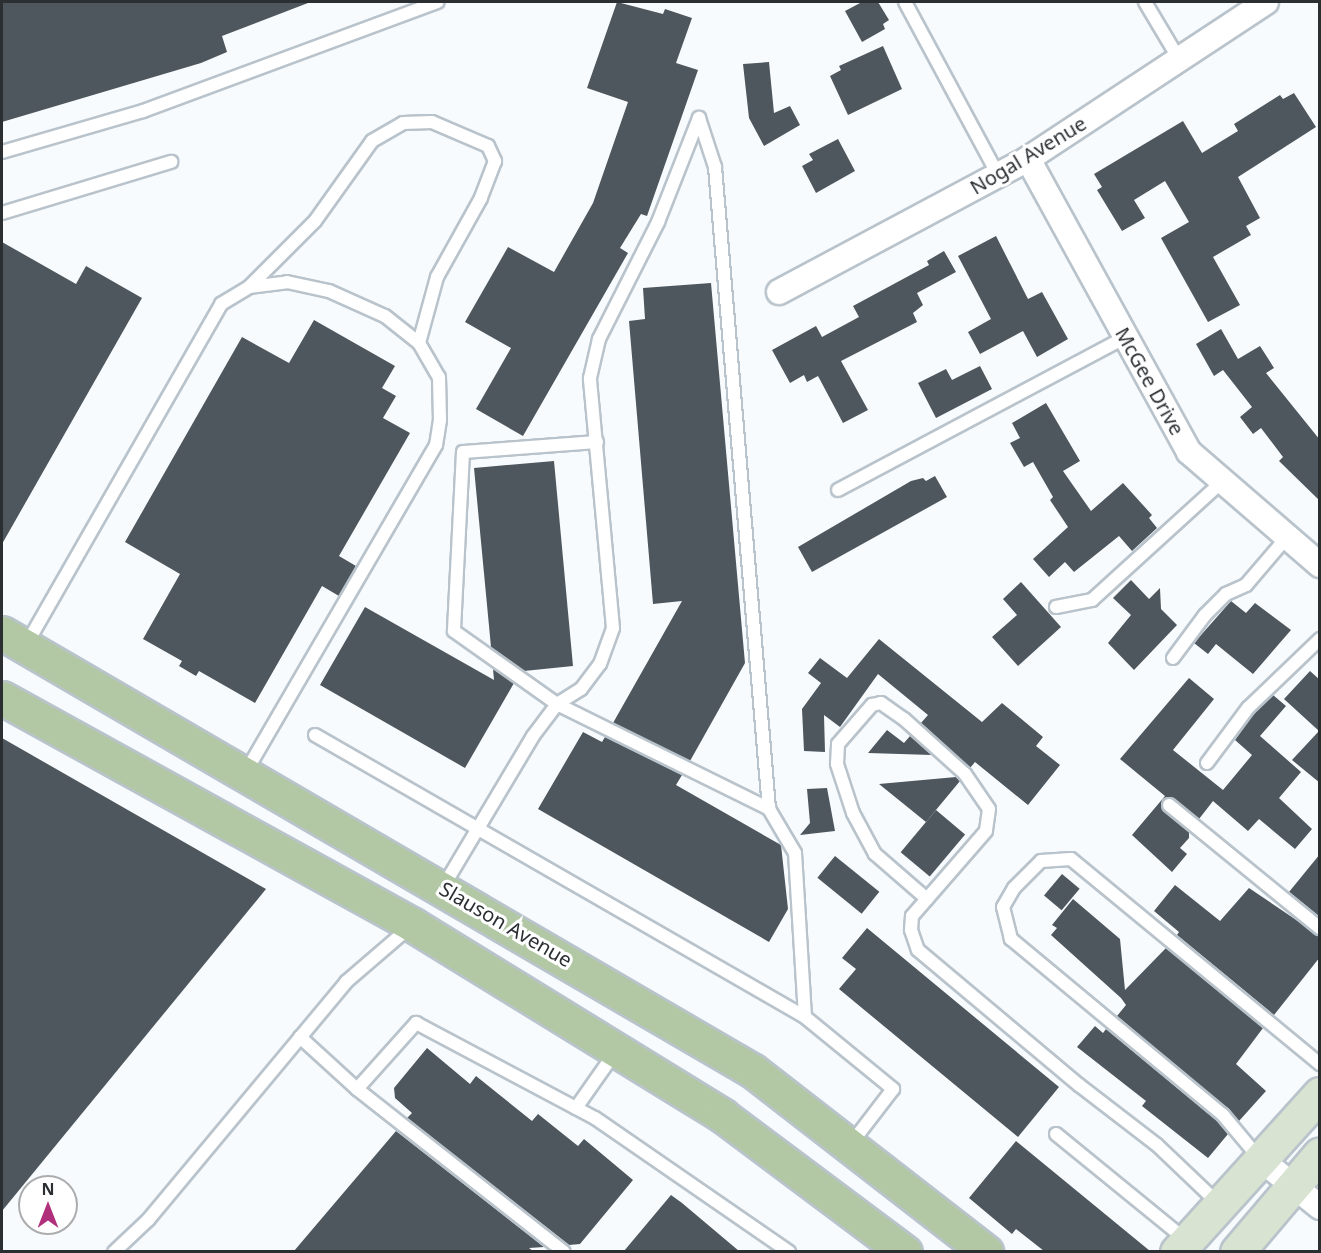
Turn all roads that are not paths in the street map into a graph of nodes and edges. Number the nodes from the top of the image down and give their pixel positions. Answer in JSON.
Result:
{"nodes":[{"id":1,"x":438,"y":2,"type":"edge"},
{"id":2,"x":905,"y":2,"type":"edge"},
{"id":3,"x":1145,"y":2,"type":"edge"},
{"id":4,"x":1266,"y":2,"type":"edge"},
{"id":5,"x":1179,"y":59,"type":"junction"},
{"id":6,"x":2,"y":152,"type":"edge"},
{"id":7,"x":1028,"y":159,"type":"junction"},
{"id":8,"x":171,"y":162,"type":"dead end"},
{"id":9,"x":998,"y":175,"type":"junction"},
{"id":10,"x":2,"y":213,"type":"edge"},
{"id":11,"x":249,"y":287,"type":"junction"},
{"id":12,"x":779,"y":292,"type":"dead end"},
{"id":13,"x":1126,"y":337,"type":"junction"},
{"id":14,"x":419,"y":343,"type":"junction"},
{"id":15,"x":597,"y":442,"type":"junction"},
{"id":16,"x":1223,"y":481,"type":"junction"},
{"id":17,"x":837,"y":490,"type":"dead end"},
{"id":18,"x":1287,"y":537,"type":"junction"},
{"id":19,"x":1320,"y":565,"type":"edge"},
{"id":20,"x":1056,"y":607,"type":"dead end"},
{"id":21,"x":14,"y":639,"type":"edge"},
{"id":22,"x":1320,"y":639,"type":"edge"},
{"id":23,"x":1173,"y":658,"type":"dead end"},
{"id":24,"x":2,"y":698,"type":"edge"},
{"id":25,"x":557,"y":704,"type":"junction"},
{"id":26,"x":315,"y":735,"type":"dead end"},
{"id":27,"x":1207,"y":763,"type":"dead end"},
{"id":28,"x":244,"y":774,"type":"junction"},
{"id":29,"x":1169,"y":805,"type":"dead end"},
{"id":30,"x":769,"y":809,"type":"junction"},
{"id":31,"x":214,"y":818,"type":"junction"},
{"id":32,"x":478,"y":828,"type":"junction"},
{"id":33,"x":444,"y":887,"type":"junction"},
{"id":34,"x":927,"y":899,"type":"junction"},
{"id":35,"x":413,"y":925,"type":"junction"},
{"id":36,"x":1320,"y":928,"type":"edge"},
{"id":37,"x":805,"y":1017,"type":"junction"},
{"id":38,"x":300,"y":1037,"type":"junction"},
{"id":39,"x":616,"y":1051,"type":"junction"},
{"id":40,"x":1320,"y":1064,"type":"edge"},
{"id":41,"x":357,"y":1089,"type":"junction"},
{"id":42,"x":1320,"y":1094,"type":"edge"},
{"id":43,"x":576,"y":1108,"type":"junction"},
{"id":44,"x":1056,"y":1134,"type":"dead end"},
{"id":45,"x":850,"y":1146,"type":"junction"},
{"id":46,"x":1320,"y":1154,"type":"edge"},
{"id":47,"x":1260,"y":1159,"type":"junction"},
{"id":48,"x":1293,"y":1185,"type":"junction"},
{"id":49,"x":1219,"y":1204,"type":"junction"},
{"id":50,"x":1320,"y":1207,"type":"edge"},
{"id":51,"x":1182,"y":1246,"type":"edge"},
{"id":52,"x":897,"y":1249,"type":"edge"},
{"id":53,"x":114,"y":1251,"type":"edge"},
{"id":54,"x":564,"y":1251,"type":"edge"},
{"id":55,"x":789,"y":1251,"type":"edge"},
{"id":56,"x":986,"y":1251,"type":"edge"},
{"id":57,"x":1237,"y":1251,"type":"edge"}],
"edges":[{"from":1,"to":6,"type":"lane"},
{"from":2,"to":9,"type":"lane"},
{"from":3,"to":5,"type":"lane"},
{"from":4,"to":5,"type":"street","name":"Nogal Avenue"},
{"from":5,"to":7,"type":"street","name":"Nogal Avenue"},
{"from":7,"to":9,"type":"street","name":"Nogal Avenue"},
{"from":7,"to":13,"type":"street","name":"McGee Drive"},
{"from":8,"to":10,"type":"lane"},
{"from":9,"to":12,"type":"street","name":"Nogal Avenue"},
{"from":11,"to":14,"type":"lane"},
{"from":11,"to":14,"type":"lane"},
{"from":11,"to":21,"type":"lane"},
{"from":13,"to":16,"type":"street","name":"McGee Drive"},
{"from":13,"to":17,"type":"lane"},
{"from":14,"to":28,"type":"lane"},
{"from":15,"to":25,"type":"lane"},
{"from":15,"to":25,"type":"lane"},
{"from":15,"to":30,"type":"lane"},
{"from":16,"to":18,"type":"street","name":"McGee Drive"},
{"from":16,"to":20,"type":"lane"},
{"from":18,"to":19,"type":"street","name":"McGee Drive"},
{"from":18,"to":23,"type":"lane"},
{"from":21,"to":28,"type":"main road","name":"Slauson Avenue"},
{"from":22,"to":27,"type":"lane"},
{"from":24,"to":31,"type":"main road"},
{"from":25,"to":30,"type":"lane"},
{"from":25,"to":32,"type":"lane"},
{"from":26,"to":32,"type":"lane"},
{"from":28,"to":31,"type":"main road"},
{"from":28,"to":33,"type":"main road","name":"Slauson Avenue"},
{"from":29,"to":36,"type":"lane"},
{"from":30,"to":37,"type":"lane"},
{"from":31,"to":35,"type":"main road"},
{"from":32,"to":33,"type":"lane"},
{"from":32,"to":37,"type":"lane"},
{"from":33,"to":35,"type":"main road"},
{"from":33,"to":45,"type":"main road","name":"Slauson Avenue"},
{"from":34,"to":34,"type":"lane"},
{"from":34,"to":49,"type":"lane"},
{"from":35,"to":38,"type":"lane"},
{"from":35,"to":39,"type":"main road"},
{"from":37,"to":45,"type":"lane"},
{"from":38,"to":41,"type":"lane"},
{"from":38,"to":53,"type":"lane"},
{"from":39,"to":43,"type":"lane"},
{"from":39,"to":52,"type":"main road"},
{"from":40,"to":47,"type":"lane"},
{"from":41,"to":43,"type":"lane"},
{"from":41,"to":54,"type":"lane"},
{"from":42,"to":47,"type":"main road"},
{"from":43,"to":55,"type":"lane"},
{"from":44,"to":51,"type":"lane"},
{"from":45,"to":56,"type":"main road","name":"Slauson Avenue"},
{"from":46,"to":48,"type":"main road"},
{"from":47,"to":48,"type":"street"},
{"from":47,"to":49,"type":"main road"},
{"from":48,"to":50,"type":"street"},
{"from":48,"to":57,"type":"main road"},
{"from":49,"to":51,"type":"main road"}]}
